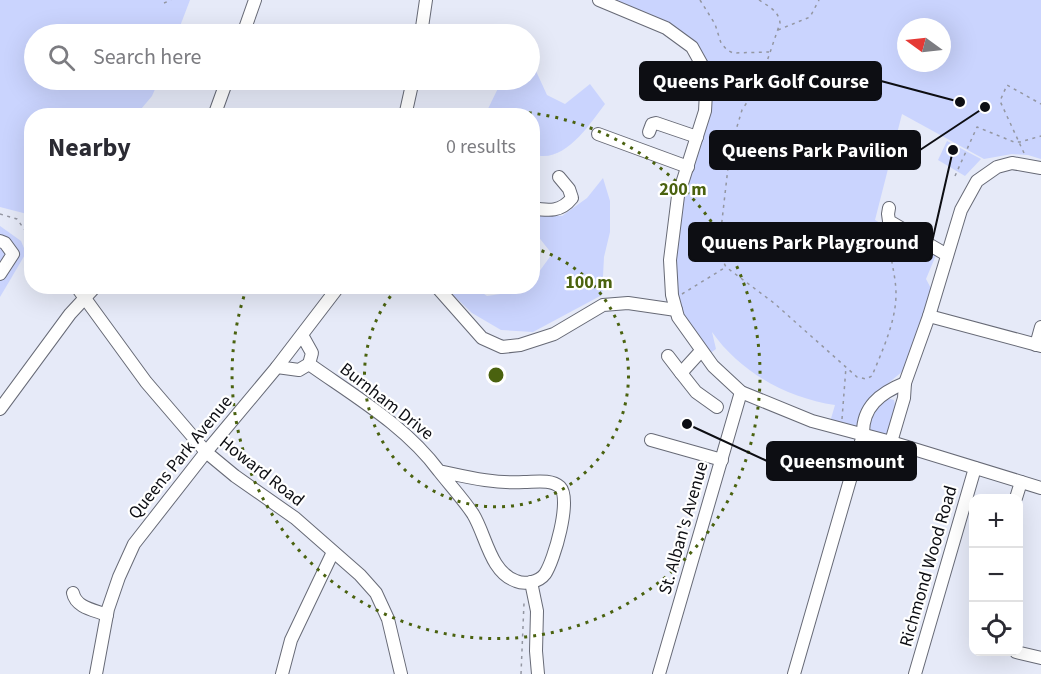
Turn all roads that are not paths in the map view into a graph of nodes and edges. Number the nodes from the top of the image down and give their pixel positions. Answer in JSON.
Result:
{"nodes":[{"id":1,"x":255,"y":0,"type":"edge"},
{"id":2,"x":426,"y":0,"type":"edge"},
{"id":3,"x":599,"y":0,"type":"edge"},
{"id":4,"x":247,"y":24,"type":"edge"},
{"id":5,"x":422,"y":24,"type":"edge"},
{"id":6,"x":223,"y":90,"type":"edge"},
{"id":7,"x":411,"y":90,"type":"edge"},
{"id":8,"x":217,"y":108,"type":"edge"},
{"id":9,"x":407,"y":108,"type":"edge"},
{"id":10,"x":649,"y":132,"type":"dead end"},
{"id":11,"x":598,"y":134,"type":"dead end"},
{"id":12,"x":697,"y":137,"type":"junction"},
{"id":13,"x":688,"y":167,"type":"junction"},
{"id":14,"x":1035,"y":167,"type":"edge"},
{"id":15,"x":559,"y":177,"type":"dead end"},
{"id":16,"x":889,"y":208,"type":"dead end"},
{"id":17,"x":540,"y":210,"type":"edge"},
{"id":18,"x":0,"y":241,"type":"edge"},
{"id":19,"x":947,"y":255,"type":"junction"},
{"id":20,"x":0,"y":274,"type":"edge"},
{"id":21,"x":82,"y":294,"type":"edge"},
{"id":22,"x":90,"y":294,"type":"edge"},
{"id":23,"x":333,"y":294,"type":"edge"},
{"id":24,"x":443,"y":294,"type":"edge"},
{"id":25,"x":86,"y":299,"type":"junction"},
{"id":26,"x":675,"y":305,"type":"junction"},
{"id":27,"x":929,"y":315,"type":"junction"},
{"id":28,"x":1041,"y":327,"type":"edge"},
{"id":29,"x":303,"y":335,"type":"junction"},
{"id":30,"x":1038,"y":345,"type":"edge"},
{"id":31,"x":701,"y":351,"type":"junction"},
{"id":32,"x":668,"y":356,"type":"dead end"},
{"id":33,"x":309,"y":364,"type":"junction"},
{"id":34,"x":278,"y":367,"type":"junction"},
{"id":35,"x":681,"y":373,"type":"junction"},
{"id":36,"x":904,"y":383,"type":"junction"},
{"id":37,"x":741,"y":392,"type":"junction"},
{"id":38,"x":717,"y":407,"type":"dead end"},
{"id":39,"x":0,"y":409,"type":"edge"},
{"id":40,"x":864,"y":435,"type":"junction"},
{"id":41,"x":651,"y":440,"type":"dead end"},
{"id":42,"x":891,"y":442,"type":"junction"},
{"id":43,"x":206,"y":452,"type":"junction"},
{"id":44,"x":722,"y":460,"type":"junction"},
{"id":45,"x":975,"y":468,"type":"junction"},
{"id":46,"x":439,"y":471,"type":"junction"},
{"id":47,"x":1021,"y":482,"type":"junction"},
{"id":48,"x":1041,"y":488,"type":"edge"},
{"id":49,"x":1017,"y":494,"type":"edge"},
{"id":50,"x":333,"y":552,"type":"junction"},
{"id":51,"x":527,"y":582,"type":"junction"},
{"id":52,"x":73,"y":593,"type":"dead end"},
{"id":53,"x":107,"y":615,"type":"junction"},
{"id":54,"x":1023,"y":653,"type":"edge"},
{"id":55,"x":1041,"y":658,"type":"edge"},
{"id":56,"x":96,"y":674,"type":"edge"},
{"id":57,"x":282,"y":674,"type":"edge"},
{"id":58,"x":400,"y":674,"type":"edge"},
{"id":59,"x":538,"y":674,"type":"edge"},
{"id":60,"x":659,"y":674,"type":"edge"},
{"id":61,"x":794,"y":674,"type":"edge"},
{"id":62,"x":915,"y":674,"type":"edge"}],
"edges":[{"from":1,"to":4,"type":"street"},
{"from":2,"to":5,"type":"street"},
{"from":3,"to":12,"type":"street"},
{"from":6,"to":8,"type":"street"},
{"from":7,"to":9,"type":"street"},
{"from":10,"to":12,"type":"street"},
{"from":11,"to":13,"type":"street"},
{"from":12,"to":13,"type":"street"},
{"from":13,"to":26,"type":"street"},
{"from":14,"to":19,"type":"street"},
{"from":15,"to":17,"type":"street"},
{"from":16,"to":19,"type":"street"},
{"from":18,"to":20,"type":"street"},
{"from":19,"to":27,"type":"street"},
{"from":21,"to":25,"type":"street","name":"Howard Road"},
{"from":22,"to":25,"type":"street"},
{"from":23,"to":29,"type":"street","name":"Queens Park Avenue"},
{"from":24,"to":26,"type":"street"},
{"from":25,"to":39,"type":"street"},
{"from":25,"to":43,"type":"street","name":"Howard Road"},
{"from":26,"to":31,"type":"street"},
{"from":27,"to":30,"type":"street"},
{"from":27,"to":36,"type":"street"},
{"from":28,"to":30,"type":"street"},
{"from":29,"to":33,"type":"street"},
{"from":29,"to":34,"type":"street","name":"Queens Park Avenue"},
{"from":31,"to":35,"type":"street"},
{"from":31,"to":37,"type":"street"},
{"from":32,"to":35,"type":"street"},
{"from":33,"to":34,"type":"street"},
{"from":33,"to":46,"type":"street","name":"Burnham Drive"},
{"from":34,"to":43,"type":"street","name":"Queens Park Avenue"},
{"from":35,"to":38,"type":"street"},
{"from":36,"to":40,"type":"street"},
{"from":36,"to":42,"type":"street"},
{"from":37,"to":40,"type":"street"},
{"from":37,"to":44,"type":"street","name":"St. Alban's Avenue"},
{"from":40,"to":42,"type":"street"},
{"from":40,"to":61,"type":"street"},
{"from":41,"to":44,"type":"street"},
{"from":42,"to":45,"type":"street"},
{"from":43,"to":50,"type":"street","name":"Howard Road"},
{"from":43,"to":53,"type":"street","name":"Queens Park Avenue"},
{"from":44,"to":60,"type":"street","name":"St. Alban's Avenue"},
{"from":45,"to":47,"type":"street"},
{"from":45,"to":62,"type":"street","name":"Richmond Wood Road"},
{"from":46,"to":51,"type":"street","name":"Burnham Drive"},
{"from":46,"to":51,"type":"street"},
{"from":47,"to":48,"type":"street"},
{"from":47,"to":49,"type":"street"},
{"from":50,"to":57,"type":"street"},
{"from":50,"to":58,"type":"street","name":"Howard Road"},
{"from":51,"to":59,"type":"street"},
{"from":52,"to":53,"type":"street"},
{"from":53,"to":56,"type":"street","name":"Queens Park Avenue"},
{"from":54,"to":55,"type":"street"}]}
